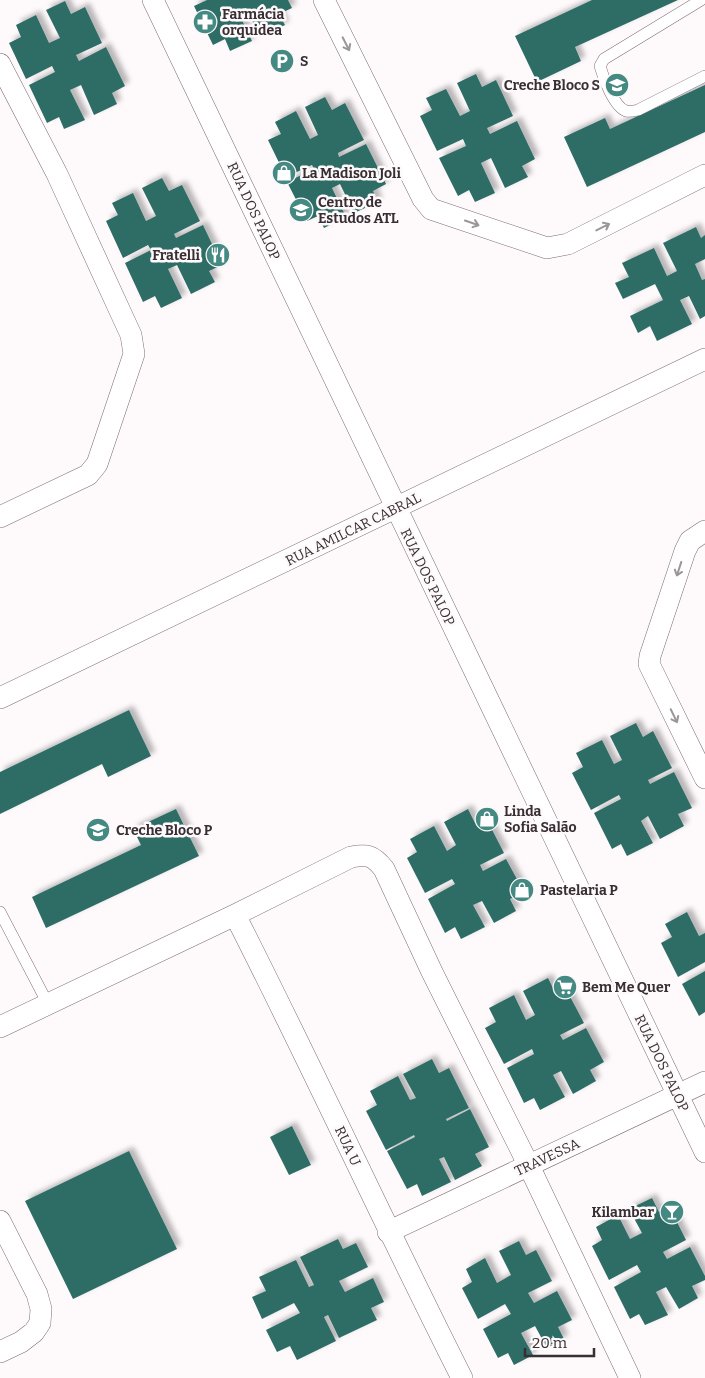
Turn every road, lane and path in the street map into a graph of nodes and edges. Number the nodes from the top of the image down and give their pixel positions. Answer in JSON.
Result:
{"nodes":[{"id":1,"x":153,"y":0,"type":"edge"},
{"id":2,"x":324,"y":0,"type":"edge"},
{"id":3,"x":701,"y":0,"type":"edge"},
{"id":4,"x":0,"y":64,"type":"edge"},
{"id":5,"x":705,"y":76,"type":"edge"},
{"id":6,"x":705,"y":175,"type":"edge"},
{"id":7,"x":705,"y":359,"type":"edge"},
{"id":8,"x":395,"y":508,"type":"junction"},
{"id":9,"x":0,"y":517,"type":"edge"},
{"id":10,"x":705,"y":531,"type":"edge"},
{"id":11,"x":0,"y":698,"type":"edge"},
{"id":12,"x":705,"y":778,"type":"edge"},
{"id":13,"x":0,"y":912,"type":"edge"},
{"id":14,"x":235,"y":915,"type":"junction"},
{"id":15,"x":48,"y":1004,"type":"junction"},
{"id":16,"x":0,"y":1027,"type":"edge"},
{"id":17,"x":705,"y":1082,"type":"edge"},
{"id":18,"x":677,"y":1095,"type":"junction"},
{"id":19,"x":705,"y":1152,"type":"edge"},
{"id":20,"x":529,"y":1166,"type":"junction"},
{"id":21,"x":0,"y":1221,"type":"edge"},
{"id":22,"x":388,"y":1232,"type":"junction"},
{"id":23,"x":0,"y":1352,"type":"edge"},
{"id":24,"x":462,"y":1378,"type":"edge"},
{"id":25,"x":630,"y":1378,"type":"edge"}],
"edges":[{"from":1,"to":8,"type":"street","name":"RUA DOS PALOP"},
{"from":2,"to":6,"type":"street","one_way":true},
{"from":3,"to":5,"type":"lane"},
{"from":4,"to":9,"type":"street"},
{"from":7,"to":8,"type":"street","name":"RUA AMILCAR CABRAL"},
{"from":8,"to":11,"type":"street","name":"RUA AMILCAR CABRAL"},
{"from":8,"to":18,"type":"street","name":"RUA DOS PALOP"},
{"from":10,"to":12,"type":"street","one_way":true},
{"from":13,"to":15,"type":"lane"},
{"from":14,"to":15,"type":"street"},
{"from":14,"to":20,"type":"street"},
{"from":14,"to":22,"type":"street","name":"RUA U"},
{"from":15,"to":16,"type":"street"},
{"from":17,"to":18,"type":"street","name":"TRAVESSA"},
{"from":18,"to":19,"type":"street","name":"RUA DOS PALOP"},
{"from":18,"to":20,"type":"street","name":"TRAVESSA"},
{"from":20,"to":22,"type":"street","name":"TRAVESSA"},
{"from":20,"to":25,"type":"street"},
{"from":21,"to":23,"type":"street"},
{"from":22,"to":24,"type":"street","name":"RUA U"}]}
